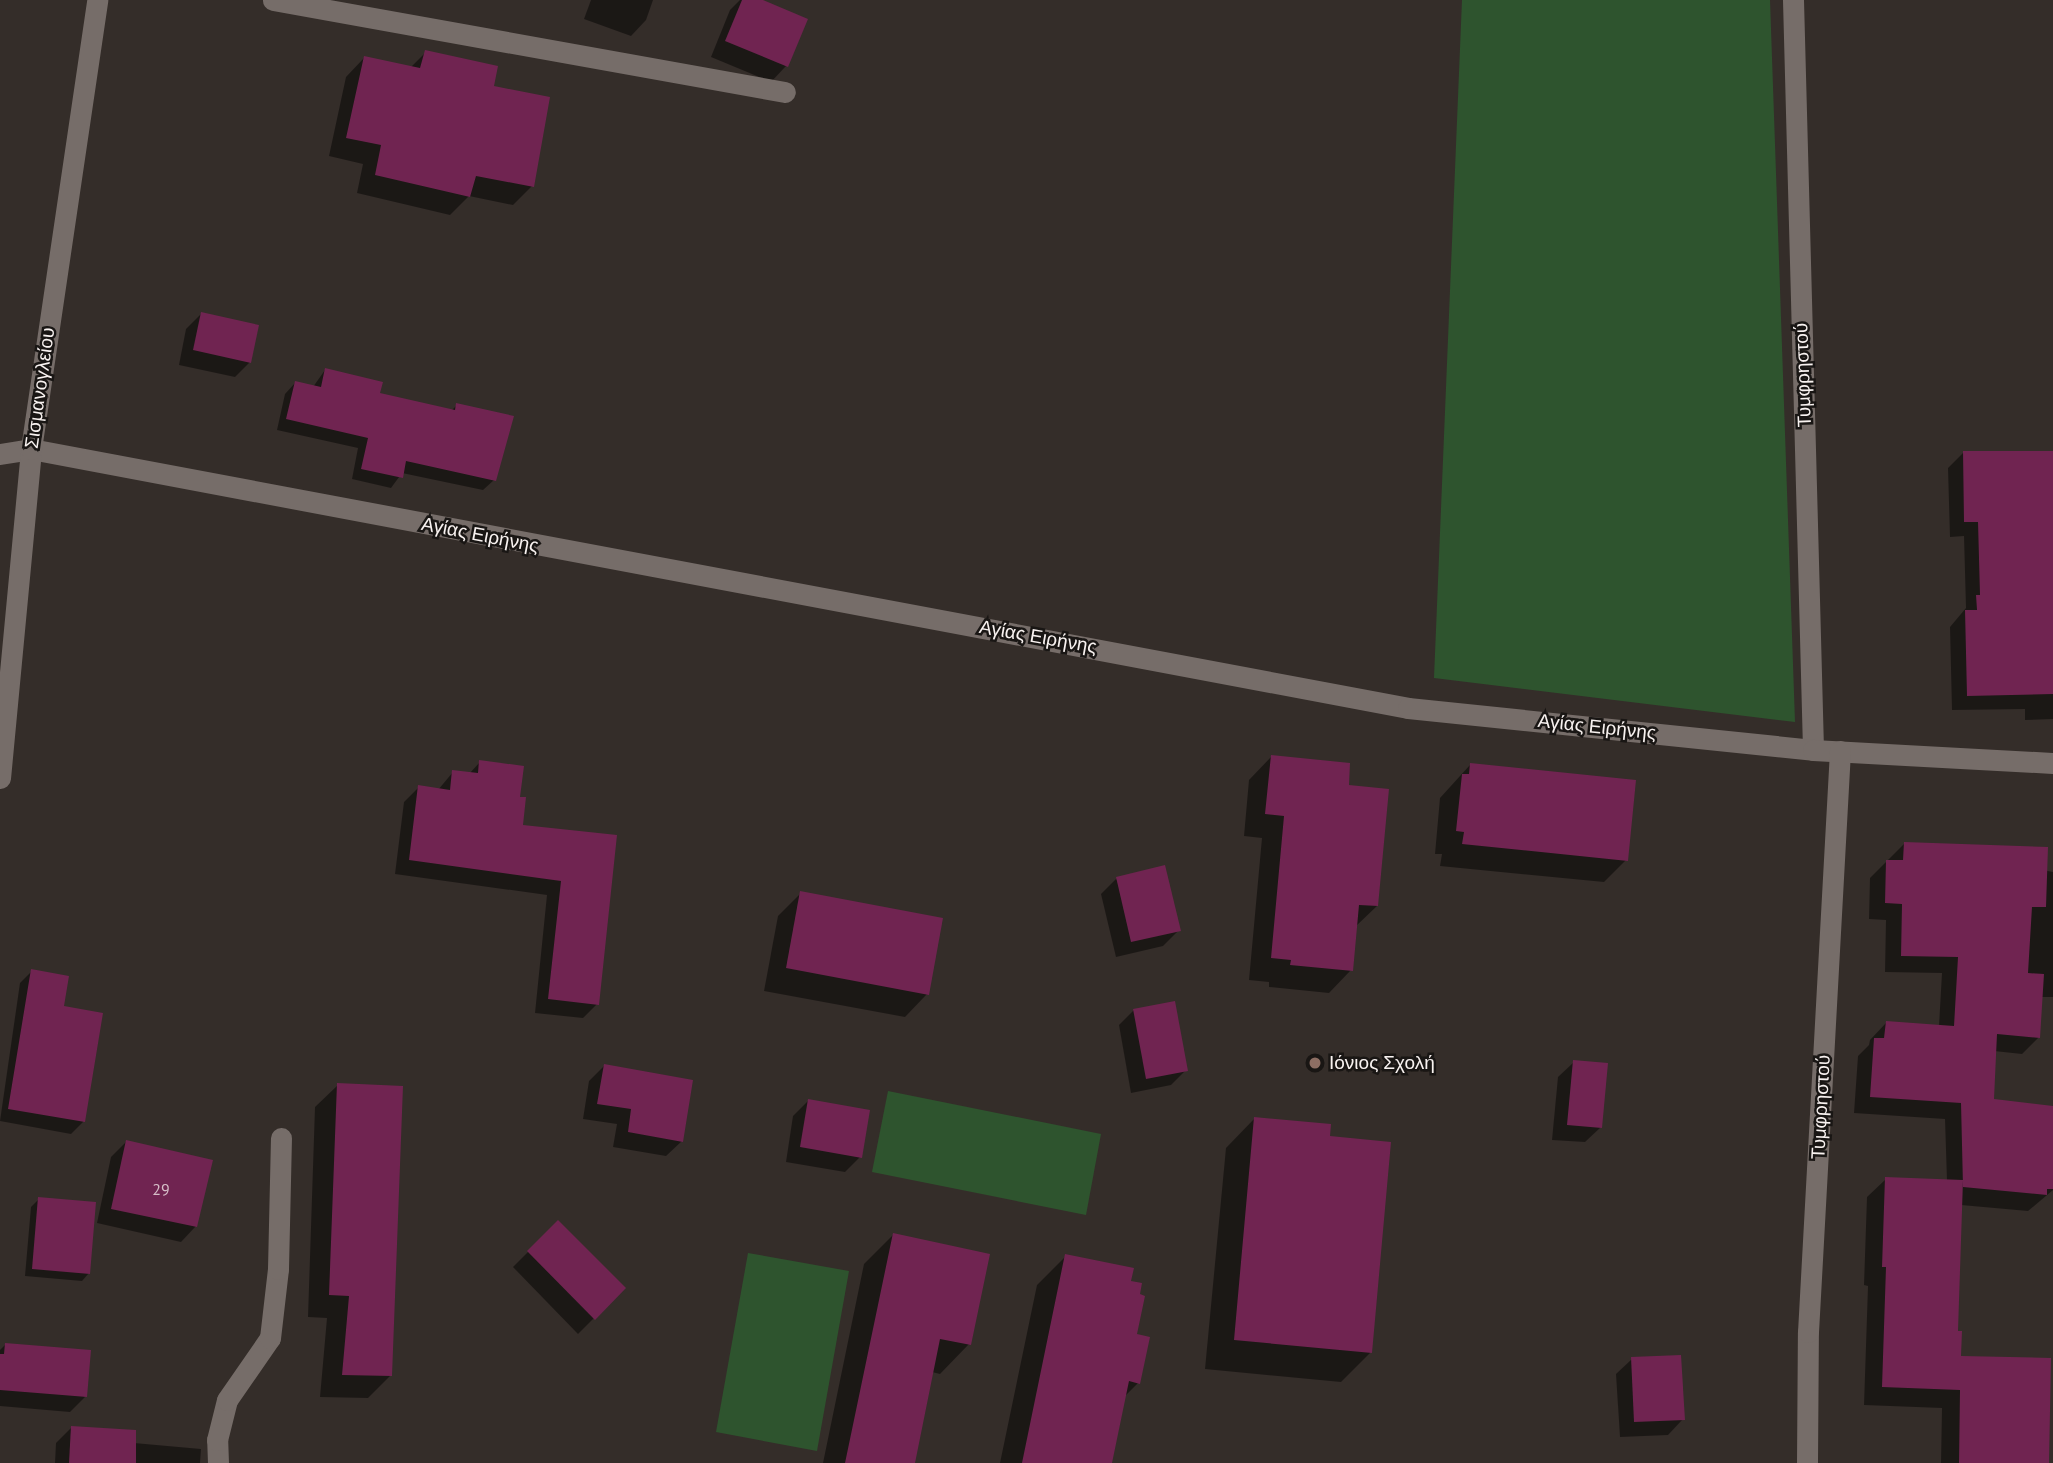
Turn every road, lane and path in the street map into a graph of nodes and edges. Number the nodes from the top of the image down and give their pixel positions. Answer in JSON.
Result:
{"nodes":[{"id":1,"x":97,"y":0,"type":"edge"},
{"id":2,"x":273,"y":0,"type":"edge"},
{"id":3,"x":1793,"y":0,"type":"edge"},
{"id":4,"x":785,"y":92,"type":"dead end"},
{"id":5,"x":31,"y":449,"type":"junction"},
{"id":6,"x":0,"y":454,"type":"edge"},
{"id":7,"x":1813,"y":750,"type":"junction"},
{"id":8,"x":1840,"y":751,"type":"junction"},
{"id":9,"x":2053,"y":763,"type":"edge"},
{"id":10,"x":0,"y":778,"type":"edge"},
{"id":11,"x":281,"y":1138,"type":"dead end"},
{"id":12,"x":218,"y":1463,"type":"edge"},
{"id":13,"x":1807,"y":1463,"type":"edge"}],
"edges":[{"from":1,"to":5,"type":"street","name":"Σισμανογλείου"},
{"from":2,"to":4,"type":"street"},
{"from":3,"to":7,"type":"street","name":"Τυμφρηστού"},
{"from":5,"to":6,"type":"street","name":"Αγίας Ειρήνης"},
{"from":5,"to":7,"type":"street","name":"Αγίας Ειρήνης"},
{"from":5,"to":10,"type":"street","name":"Σισμανογλείου"},
{"from":7,"to":8,"type":"street","name":"Αγίας Ειρήνης"},
{"from":8,"to":9,"type":"street","name":"Αγίας Ειρήνης"},
{"from":8,"to":13,"type":"street","name":"Τυμφρηστού"},
{"from":11,"to":12,"type":"street"}]}
